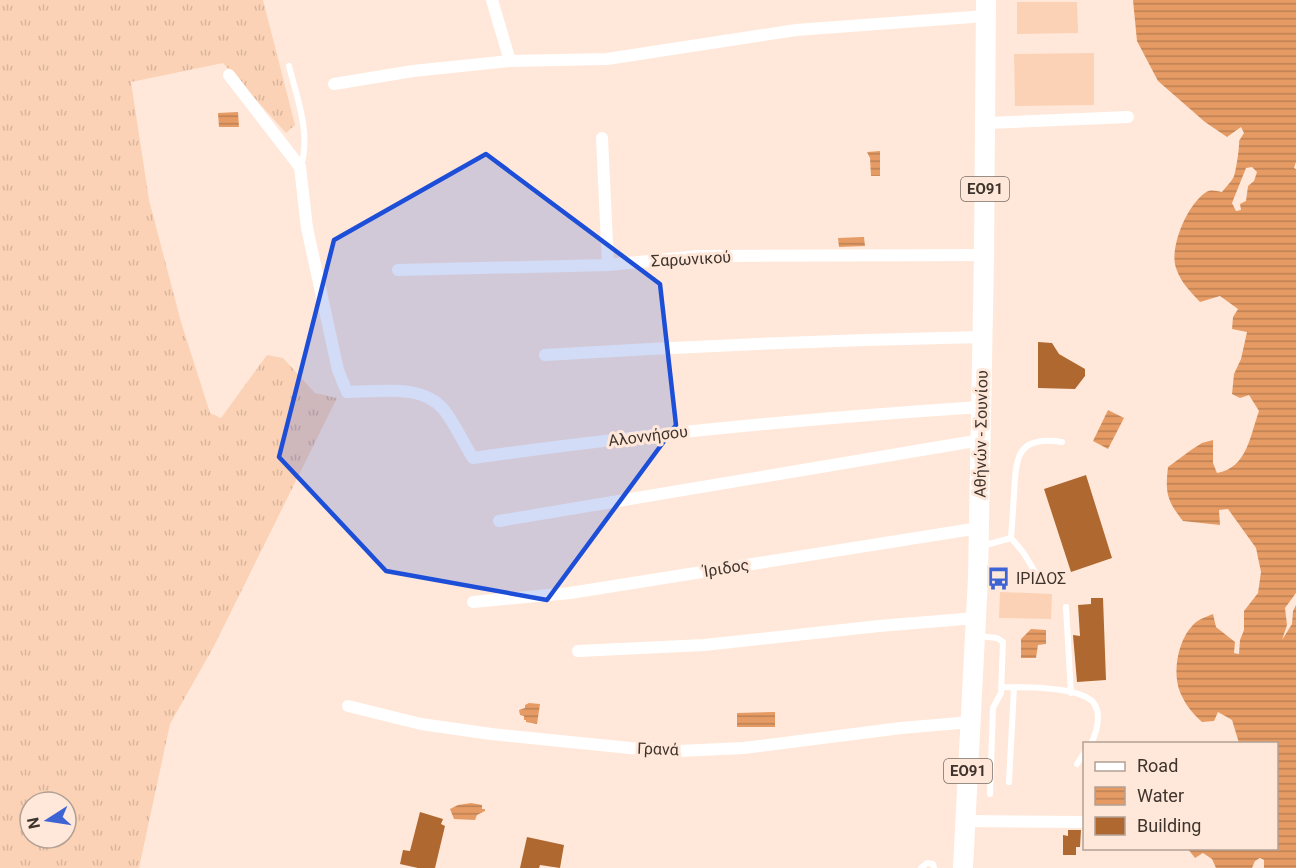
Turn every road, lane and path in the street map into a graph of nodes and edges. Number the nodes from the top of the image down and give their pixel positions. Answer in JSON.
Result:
{"nodes":[{"id":1,"x":492,"y":0,"type":"edge"},
{"id":2,"x":986,"y":8,"type":"edge"},
{"id":3,"x":510,"y":61,"type":"junction"},
{"id":4,"x":289,"y":66,"type":"dead end"},
{"id":5,"x":229,"y":75,"type":"dead end"},
{"id":6,"x":334,"y":84,"type":"dead end"},
{"id":7,"x":1128,"y":117,"type":"dead end"},
{"id":8,"x":986,"y":123,"type":"junction"},
{"id":9,"x":602,"y":138,"type":"dead end"},
{"id":10,"x":300,"y":167,"type":"junction"},
{"id":11,"x":984,"y":255,"type":"junction"},
{"id":12,"x":608,"y":265,"type":"junction"},
{"id":13,"x":398,"y":270,"type":"dead end"},
{"id":14,"x":982,"y":337,"type":"junction"},
{"id":15,"x":545,"y":355,"type":"dead end"},
{"id":16,"x":981,"y":407,"type":"junction"},
{"id":17,"x":981,"y":440,"type":"junction"},
{"id":18,"x":1062,"y":442,"type":"dead end"},
{"id":19,"x":499,"y":521,"type":"dead end"},
{"id":20,"x":979,"y":538,"type":"junction"},
{"id":21,"x":1011,"y":538,"type":"junction"},
{"id":22,"x":1037,"y":575,"type":"dead end"},
{"id":23,"x":473,"y":602,"type":"dead end"},
{"id":24,"x":1066,"y":607,"type":"dead end"},
{"id":25,"x":975,"y":627,"type":"junction"},
{"id":26,"x":578,"y":651,"type":"dead end"},
{"id":27,"x":1001,"y":687,"type":"junction"},
{"id":28,"x":1014,"y":687,"type":"junction"},
{"id":29,"x":1071,"y":693,"type":"junction"},
{"id":30,"x":348,"y":705,"type":"dead end"},
{"id":31,"x":971,"y":722,"type":"junction"},
{"id":32,"x":1092,"y":742,"type":"edge"},
{"id":33,"x":1083,"y":755,"type":"edge"},
{"id":34,"x":1077,"y":764,"type":"dead end"},
{"id":35,"x":1009,"y":782,"type":"dead end"},
{"id":36,"x":990,"y":794,"type":"dead end"},
{"id":37,"x":965,"y":821,"type":"junction"},
{"id":38,"x":1083,"y":822,"type":"edge"},
{"id":39,"x":921,"y":868,"type":"edge"},
{"id":40,"x":934,"y":868,"type":"edge"},
{"id":41,"x":963,"y":868,"type":"edge"}],
"edges":[{"from":1,"to":3,"type":"street"},
{"from":2,"to":3,"type":"street"},
{"from":2,"to":8,"type":"main road","name":"Αθήνών - Σουνίου","number":"ΕΟ91"},
{"from":3,"to":6,"type":"street"},
{"from":4,"to":10,"type":"lane"},
{"from":5,"to":10,"type":"street"},
{"from":7,"to":8,"type":"street"},
{"from":8,"to":11,"type":"main road","name":"Αθήνών - Σουνίου","number":"ΕΟ91"},
{"from":9,"to":12,"type":"street"},
{"from":10,"to":16,"type":"street","name":"Αλοννήσου"},
{"from":11,"to":12,"type":"street","name":"Σαρωνικού"},
{"from":11,"to":14,"type":"main road","name":"Αθήνών - Σουνίου","number":"ΕΟ91"},
{"from":12,"to":13,"type":"street","name":"Σαρωνικού"},
{"from":14,"to":15,"type":"street"},
{"from":14,"to":16,"type":"main road","name":"Αθήνών - Σουνίου","number":"ΕΟ91"},
{"from":16,"to":17,"type":"main road","name":"Αθήνών - Σουνίου","number":"ΕΟ91"},
{"from":17,"to":19,"type":"street"},
{"from":17,"to":20,"type":"main road","name":"Αθήνών - Σουνίου","number":"ΕΟ91"},
{"from":18,"to":21,"type":"lane"},
{"from":20,"to":21,"type":"lane"},
{"from":20,"to":23,"type":"street","name":"Ίριδος"},
{"from":20,"to":25,"type":"main road","name":"Αθήνών - Σουνίου","number":"ΕΟ91"},
{"from":21,"to":22,"type":"lane"},
{"from":24,"to":29,"type":"lane"},
{"from":25,"to":26,"type":"street"},
{"from":25,"to":27,"type":"lane"},
{"from":25,"to":31,"type":"main road","name":"Αθήνών - Σουνίου","number":"ΕΟ91"},
{"from":27,"to":28,"type":"lane"},
{"from":27,"to":36,"type":"lane"},
{"from":28,"to":29,"type":"lane"},
{"from":28,"to":35,"type":"lane"},
{"from":29,"to":32,"type":"lane"},
{"from":30,"to":31,"type":"street","name":"Γρανά"},
{"from":31,"to":37,"type":"main road","name":"Αθήνών - Σουνίου","number":"ΕΟ91"},
{"from":33,"to":34,"type":"lane"},
{"from":37,"to":38,"type":"street"},
{"from":37,"to":41,"type":"main road","name":"Αθήνών - Σουνίου","number":"ΕΟ91"},
{"from":39,"to":40,"type":"lane"}]}
